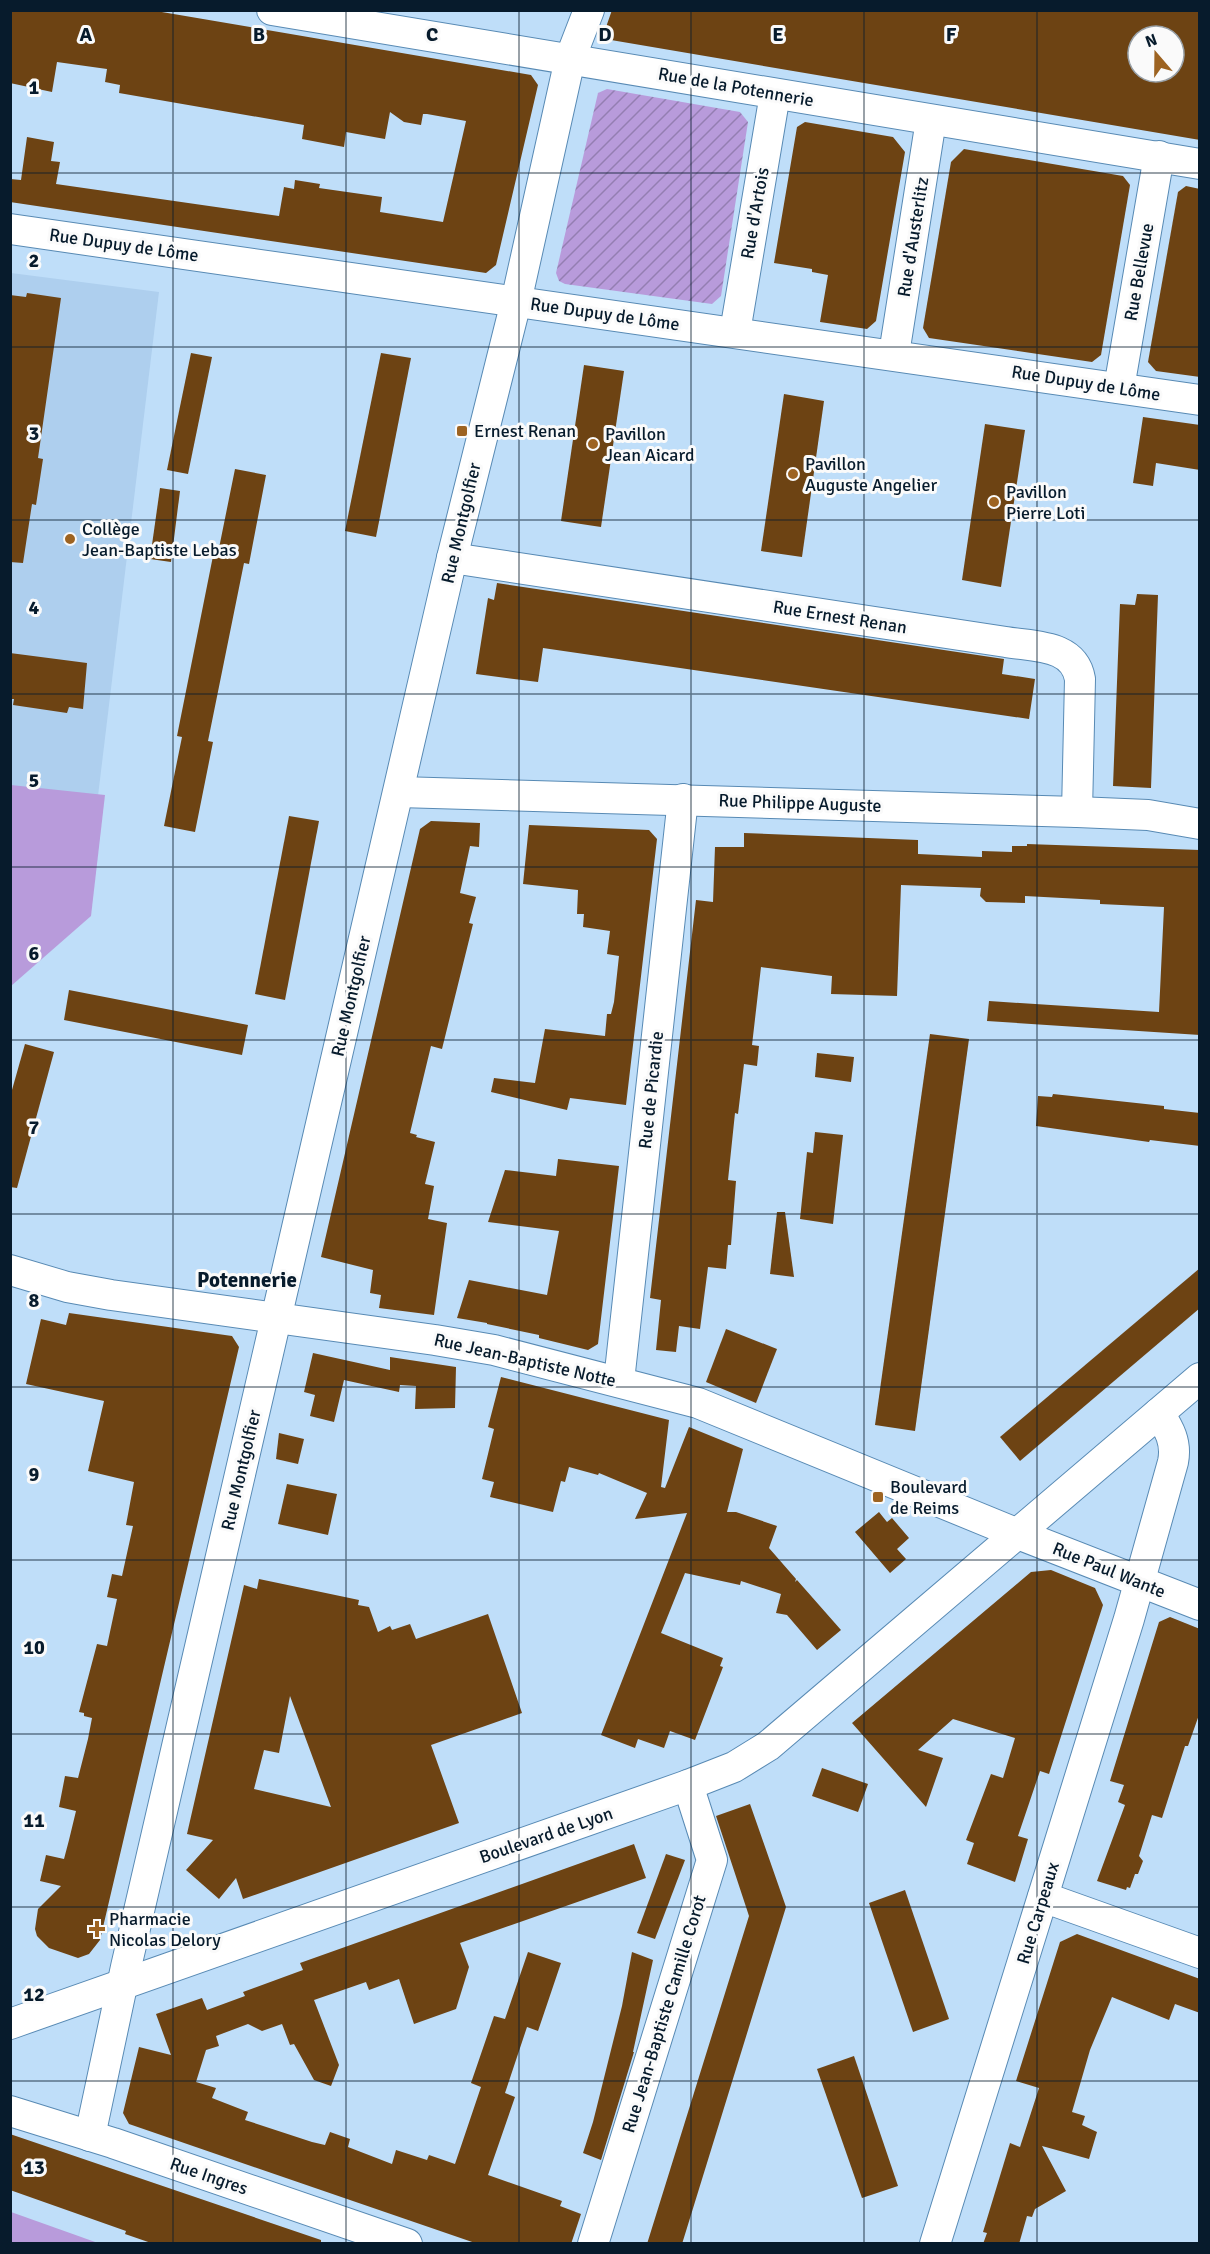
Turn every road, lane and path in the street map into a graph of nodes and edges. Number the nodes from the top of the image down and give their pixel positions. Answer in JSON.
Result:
{"nodes":[{"id":1,"x":272,"y":10,"type":"edge"},
{"id":2,"x":589,"y":10,"type":"edge"},
{"id":3,"x":354,"y":17,"type":"edge"},
{"id":4,"x":570,"y":59,"type":"junction"},
{"id":5,"x":775,"y":94,"type":"junction"},
{"id":6,"x":931,"y":120,"type":"junction"},
{"id":7,"x":1159,"y":156,"type":"junction"},
{"id":8,"x":1200,"y":164,"type":"edge"},
{"id":9,"x":10,"y":228,"type":"edge"},
{"id":10,"x":516,"y":302,"type":"junction"},
{"id":11,"x":735,"y":332,"type":"junction"},
{"id":12,"x":894,"y":354,"type":"junction"},
{"id":13,"x":1119,"y":388,"type":"junction"},
{"id":14,"x":1200,"y":400,"type":"edge"},
{"id":15,"x":452,"y":558,"type":"junction"},
{"id":16,"x":399,"y":792,"type":"junction"},
{"id":17,"x":683,"y":799,"type":"junction"},
{"id":18,"x":1077,"y":812,"type":"junction"},
{"id":19,"x":1200,"y":824,"type":"edge"},
{"id":20,"x":10,"y":1270,"type":"edge"},
{"id":21,"x":276,"y":1318,"type":"junction"},
{"id":22,"x":1200,"y":1378,"type":"edge"},
{"id":23,"x":619,"y":1381,"type":"junction"},
{"id":24,"x":1159,"y":1413,"type":"junction"},
{"id":25,"x":1018,"y":1534,"type":"junction"},
{"id":26,"x":1140,"y":1582,"type":"junction"},
{"id":27,"x":1200,"y":1605,"type":"edge"},
{"id":28,"x":688,"y":1785,"type":"junction"},
{"id":29,"x":1043,"y":1897,"type":"junction"},
{"id":30,"x":1200,"y":1953,"type":"edge"},
{"id":31,"x":122,"y":1985,"type":"junction"},
{"id":32,"x":10,"y":2024,"type":"edge"},
{"id":33,"x":10,"y":2111,"type":"edge"},
{"id":34,"x":90,"y":2136,"type":"junction"},
{"id":35,"x":407,"y":2244,"type":"edge"},
{"id":36,"x":593,"y":2244,"type":"edge"},
{"id":37,"x":935,"y":2244,"type":"edge"}],
"edges":[{"from":1,"to":3,"type":"street","name":"Rue de la Potennerie"},
{"from":2,"to":4,"type":"street","name":"Rue Montgolfier"},
{"from":3,"to":4,"type":"street","name":"Rue de la Potennerie"},
{"from":4,"to":5,"type":"street","name":"Rue de la Potennerie"},
{"from":4,"to":10,"type":"street","name":"Rue Montgolfier"},
{"from":5,"to":6,"type":"street","name":"Rue de la Potennerie"},
{"from":5,"to":11,"type":"street","name":"Rue d'Artois"},
{"from":6,"to":7,"type":"street","name":"Rue de la Potennerie"},
{"from":6,"to":12,"type":"street","name":"Rue d'Austerlitz"},
{"from":7,"to":8,"type":"street","name":"Rue de la Potennerie"},
{"from":7,"to":13,"type":"street","name":"Rue Bellevue"},
{"from":9,"to":10,"type":"street","name":"Rue Dupuy de Lôme"},
{"from":10,"to":11,"type":"street","name":"Rue Dupuy de Lôme"},
{"from":10,"to":15,"type":"street","name":"Rue Montgolfier"},
{"from":11,"to":12,"type":"street","name":"Rue Dupuy de Lôme"},
{"from":12,"to":13,"type":"street","name":"Rue Dupuy de Lôme"},
{"from":13,"to":14,"type":"street","name":"Rue Dupuy de Lôme"},
{"from":15,"to":16,"type":"street","name":"Rue Montgolfier"},
{"from":15,"to":18,"type":"street","name":"Rue Ernest Renan"},
{"from":16,"to":17,"type":"street","name":"Rue Philippe Auguste"},
{"from":16,"to":21,"type":"street","name":"Rue Montgolfier"},
{"from":17,"to":18,"type":"street","name":"Rue Philippe Auguste"},
{"from":17,"to":23,"type":"street","name":"Rue de Picardie"},
{"from":18,"to":19,"type":"street","name":"Rue Philippe Auguste"},
{"from":20,"to":21,"type":"street","name":"Rue Jean-Baptiste Notte"},
{"from":21,"to":23,"type":"street","name":"Rue Jean-Baptiste Notte"},
{"from":21,"to":31,"type":"street","name":"Rue Montgolfier"},
{"from":22,"to":24,"type":"street"},
{"from":23,"to":25,"type":"street","name":"Rue Jean-Baptiste Notte"},
{"from":24,"to":25,"type":"street"},
{"from":24,"to":26,"type":"street"},
{"from":25,"to":26,"type":"street","name":"Rue Paul Wante"},
{"from":25,"to":28,"type":"street","name":"Boulevard de Lyon"},
{"from":26,"to":27,"type":"street","name":"Rue Paul Wante"},
{"from":26,"to":29,"type":"street","name":"Rue Carpeaux"},
{"from":28,"to":31,"type":"street","name":"Boulevard de Lyon"},
{"from":28,"to":36,"type":"street","name":"Rue Jean-Baptiste Camille Corot"},
{"from":29,"to":30,"type":"street"},
{"from":29,"to":37,"type":"street","name":"Rue Carpeaux"},
{"from":31,"to":32,"type":"street","name":"Boulevard de Lyon"},
{"from":31,"to":34,"type":"street","name":"Rue Montgolfier"},
{"from":33,"to":34,"type":"street","name":"Rue Ingres"},
{"from":34,"to":35,"type":"street","name":"Rue Ingres"}]}
